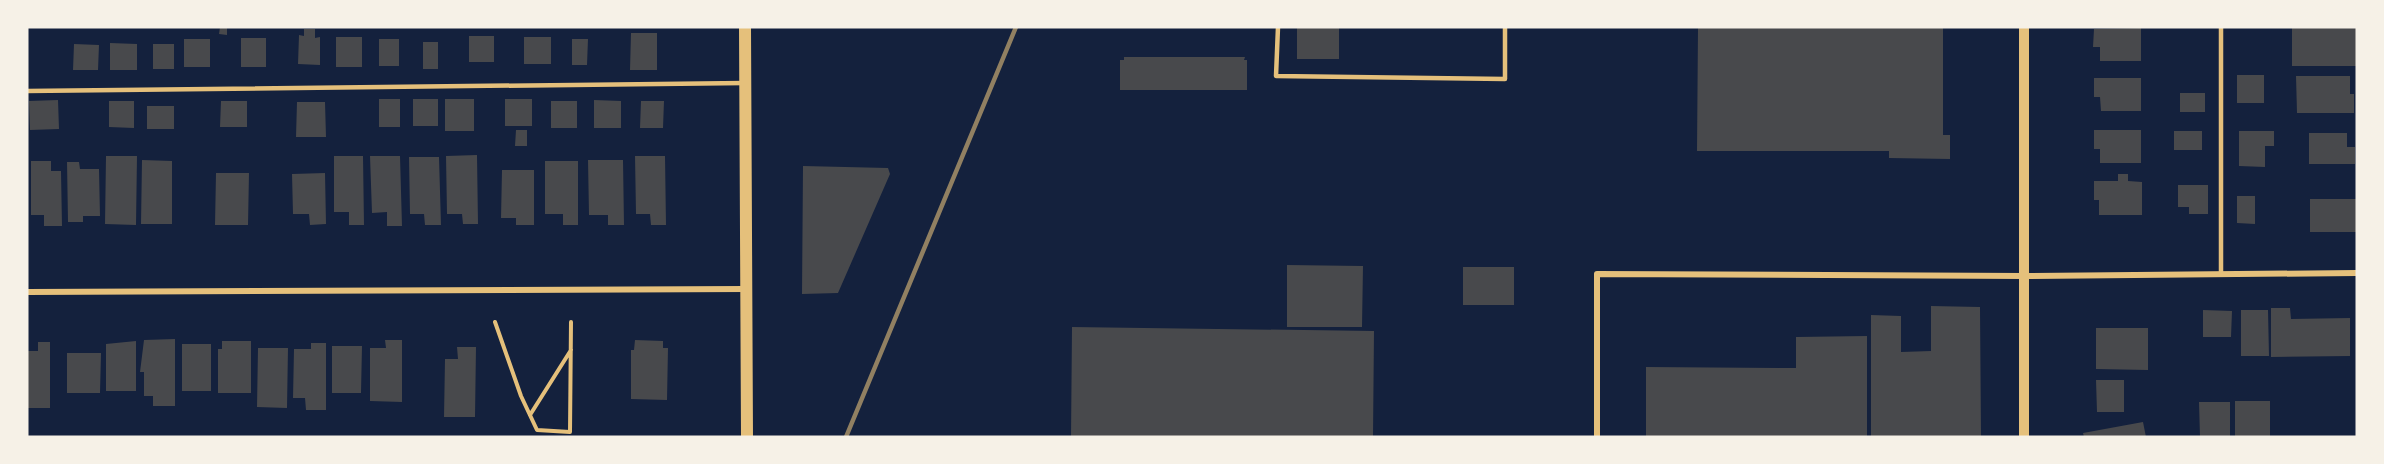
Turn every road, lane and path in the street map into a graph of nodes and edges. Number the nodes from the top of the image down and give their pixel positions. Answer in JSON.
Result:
{"nodes":[{"id":1,"x":745,"y":27,"type":"edge"},
{"id":2,"x":1278,"y":27,"type":"edge"},
{"id":3,"x":1505,"y":27,"type":"edge"},
{"id":4,"x":2025,"y":27,"type":"edge"},
{"id":5,"x":2221,"y":27,"type":"edge"},
{"id":6,"x":745,"y":83,"type":"junction"},
{"id":7,"x":27,"y":91,"type":"edge"},
{"id":8,"x":2222,"y":272,"type":"junction"},
{"id":9,"x":2357,"y":273,"type":"edge"},
{"id":10,"x":2024,"y":276,"type":"junction"},
{"id":11,"x":747,"y":289,"type":"junction"},
{"id":12,"x":27,"y":292,"type":"edge"},
{"id":13,"x":495,"y":322,"type":"dead end"},
{"id":14,"x":571,"y":322,"type":"dead end"},
{"id":15,"x":571,"y":349,"type":"junction"},
{"id":16,"x":530,"y":415,"type":"junction"},
{"id":17,"x":747,"y":437,"type":"edge"},
{"id":18,"x":1598,"y":437,"type":"edge"},
{"id":19,"x":2024,"y":437,"type":"edge"}],
"edges":[{"from":1,"to":6,"type":"main road"},
{"from":2,"to":3,"type":"lane"},
{"from":4,"to":10,"type":"street"},
{"from":5,"to":8,"type":"lane"},
{"from":6,"to":7,"type":"lane"},
{"from":6,"to":11,"type":"main road"},
{"from":8,"to":9,"type":"street"},
{"from":8,"to":10,"type":"street"},
{"from":10,"to":18,"type":"street"},
{"from":10,"to":19,"type":"street"},
{"from":11,"to":12,"type":"street"},
{"from":11,"to":17,"type":"main road"},
{"from":13,"to":16,"type":"path"},
{"from":14,"to":15,"type":"path"},
{"from":15,"to":16,"type":"path"},
{"from":15,"to":16,"type":"path"}]}
